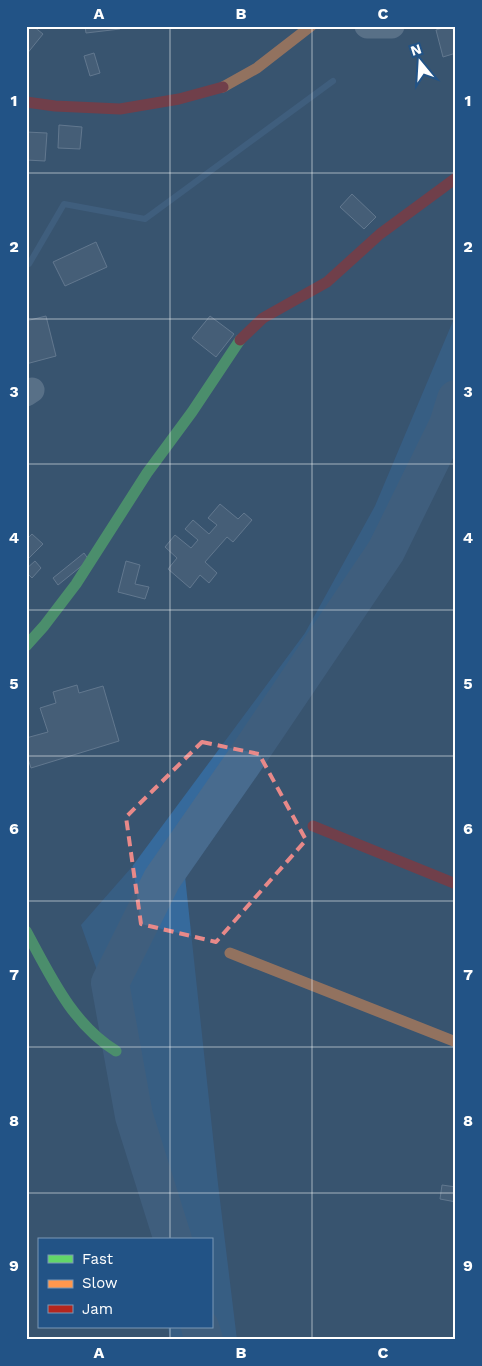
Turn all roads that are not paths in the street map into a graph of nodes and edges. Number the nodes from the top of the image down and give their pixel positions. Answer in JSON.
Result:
{"nodes":[{"id":1,"x":311,"y":26,"type":"edge"},
{"id":2,"x":367,"y":26,"type":"edge"},
{"id":3,"x":392,"y":26,"type":"edge"},
{"id":4,"x":26,"y":102,"type":"edge"},
{"id":5,"x":456,"y":178,"type":"edge"},
{"id":6,"x":26,"y":646,"type":"edge"},
{"id":7,"x":313,"y":826,"type":"dead end"},
{"id":8,"x":456,"y":884,"type":"edge"},
{"id":9,"x":26,"y":931,"type":"edge"},
{"id":10,"x":230,"y":953,"type":"dead end"},
{"id":11,"x":456,"y":1042,"type":"edge"},
{"id":12,"x":116,"y":1051,"type":"dead end"}],
"edges":[{"from":1,"to":4,"type":"street"},
{"from":2,"to":3,"type":"street"},
{"from":5,"to":6,"type":"street"},
{"from":7,"to":8,"type":"street"},
{"from":9,"to":12,"type":"street"},
{"from":10,"to":11,"type":"street"}]}
